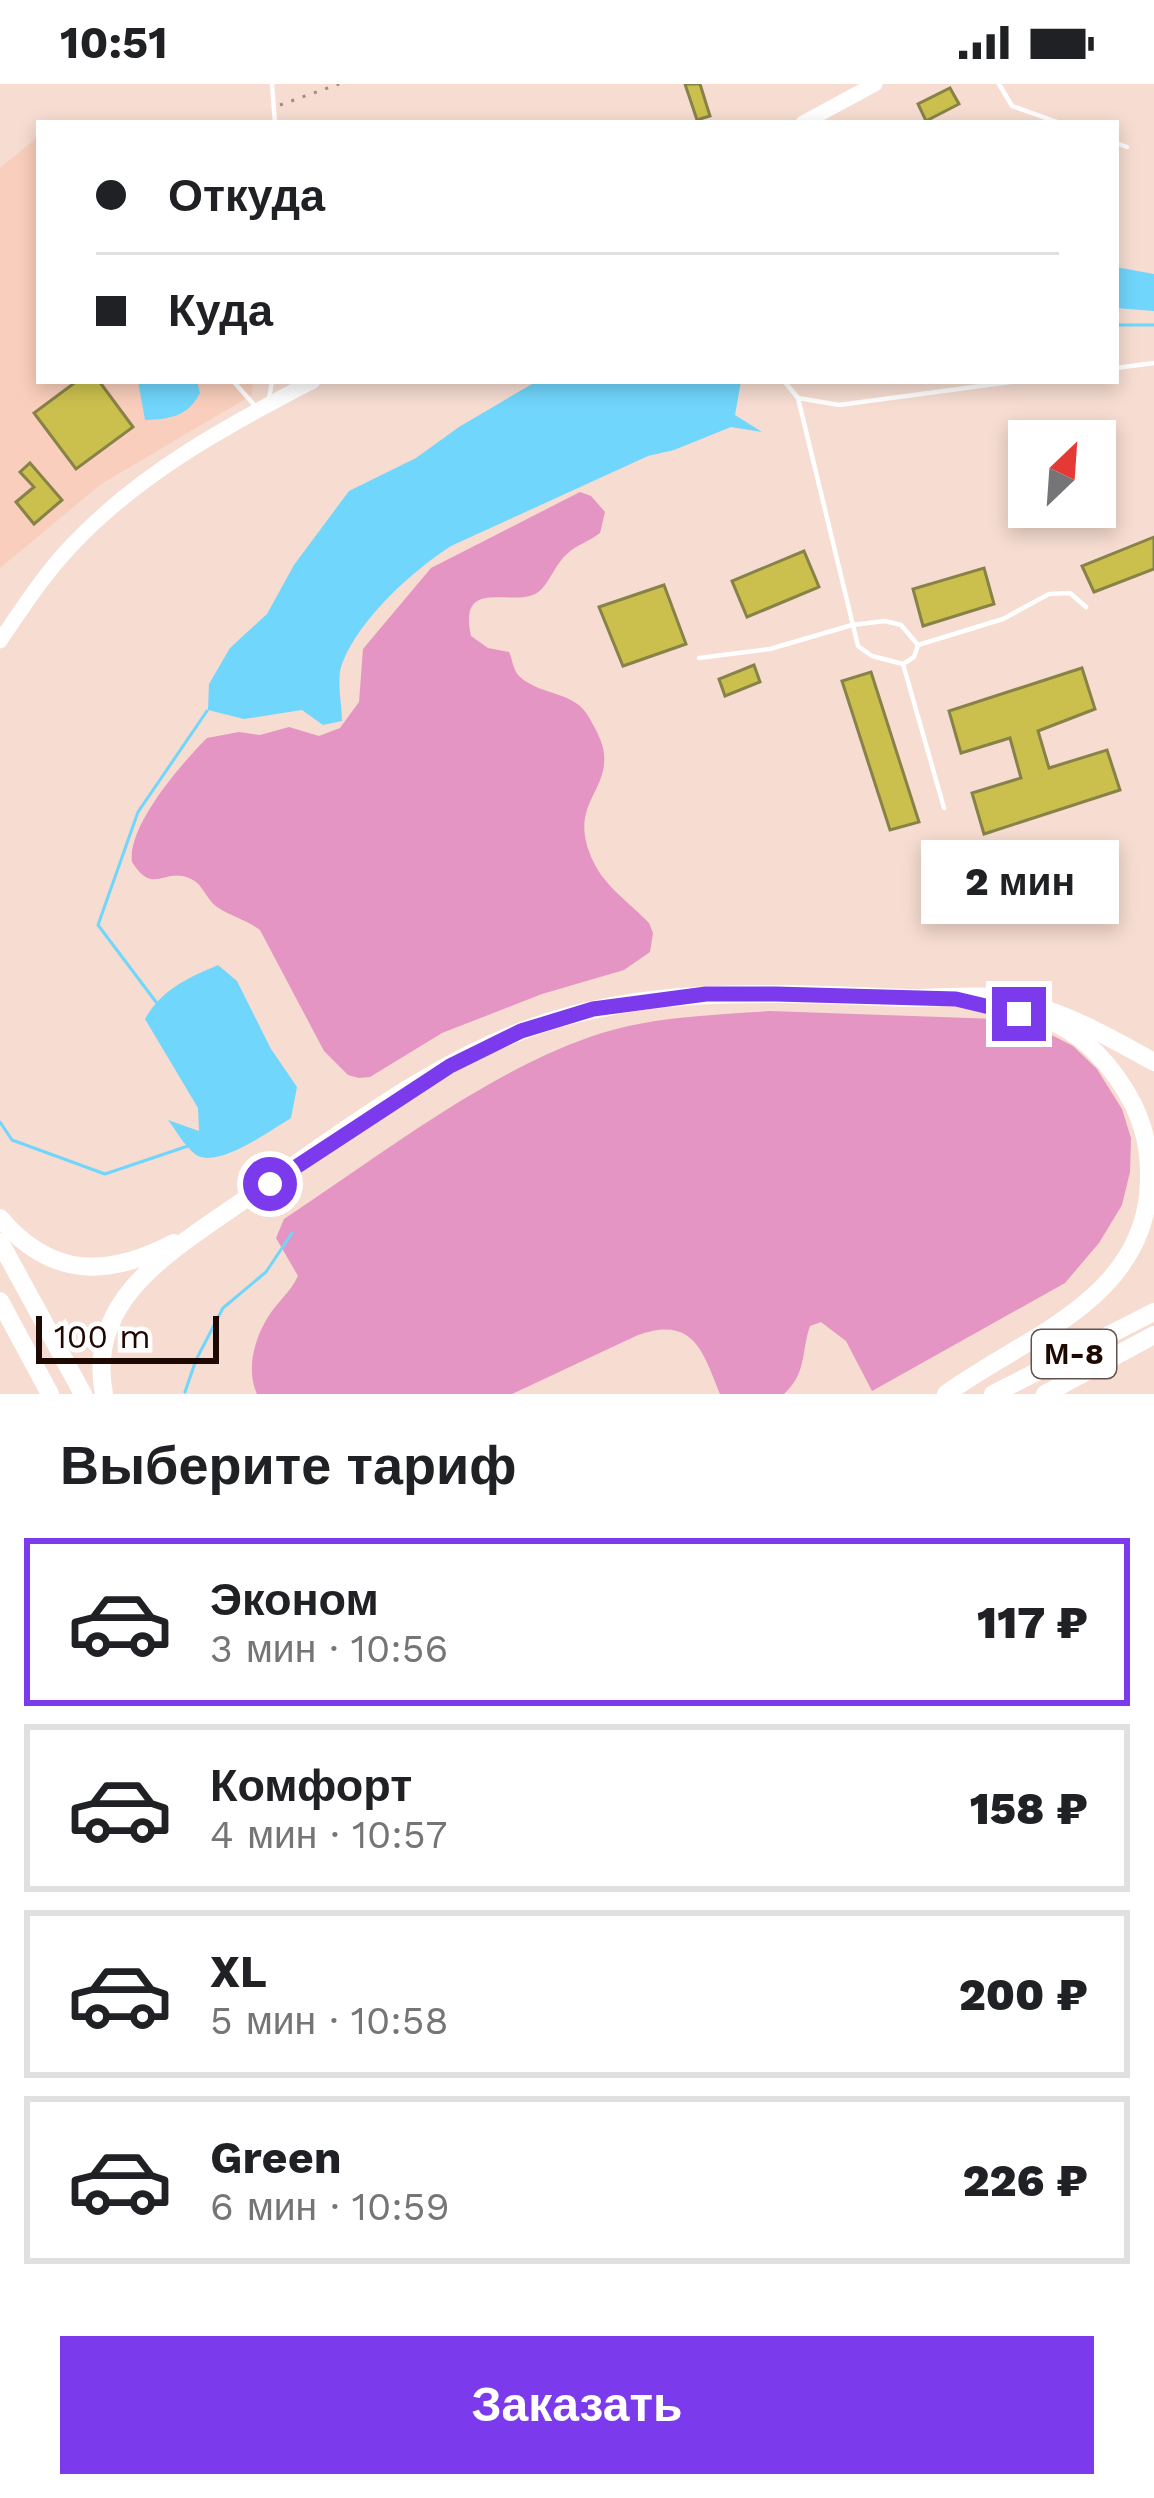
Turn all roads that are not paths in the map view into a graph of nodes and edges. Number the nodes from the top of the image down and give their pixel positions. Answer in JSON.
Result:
{"nodes":[{"id":1,"x":272,"y":84,"type":"edge"},
{"id":2,"x":875,"y":84,"type":"edge"},
{"id":3,"x":999,"y":84,"type":"edge"},
{"id":4,"x":275,"y":120,"type":"edge"},
{"id":5,"x":809,"y":120,"type":"edge"},
{"id":6,"x":1052,"y":120,"type":"edge"},
{"id":7,"x":1119,"y":144,"type":"edge"},
{"id":8,"x":1127,"y":147,"type":"dead end"},
{"id":9,"x":1154,"y":363,"type":"edge"},
{"id":10,"x":1119,"y":368,"type":"edge"},
{"id":11,"x":237,"y":384,"type":"edge"},
{"id":12,"x":271,"y":384,"type":"edge"},
{"id":13,"x":307,"y":384,"type":"edge"},
{"id":14,"x":786,"y":384,"type":"edge"},
{"id":15,"x":996,"y":384,"type":"edge"},
{"id":16,"x":798,"y":398,"type":"junction"},
{"id":17,"x":264,"y":407,"type":"junction"},
{"id":18,"x":1086,"y":607,"type":"dead end"},
{"id":19,"x":852,"y":625,"type":"junction"},
{"id":20,"x":0,"y":641,"type":"edge"},
{"id":21,"x":918,"y":645,"type":"junction"},
{"id":22,"x":699,"y":658,"type":"dead end"},
{"id":23,"x":903,"y":664,"type":"junction"},
{"id":24,"x":944,"y":808,"type":"dead end"},
{"id":25,"x":956,"y":999,"type":"junction"},
{"id":26,"x":1154,"y":1062,"type":"edge"},
{"id":27,"x":0,"y":1218,"type":"edge"},
{"id":28,"x":210,"y":1224,"type":"junction"},
{"id":29,"x":0,"y":1242,"type":"edge"},
{"id":30,"x":0,"y":1301,"type":"edge"},
{"id":31,"x":1154,"y":1312,"type":"edge"},
{"id":32,"x":1154,"y":1335,"type":"edge"},
{"id":33,"x":50,"y":1394,"type":"edge"},
{"id":34,"x":83,"y":1394,"type":"edge"},
{"id":35,"x":104,"y":1394,"type":"edge"},
{"id":36,"x":946,"y":1394,"type":"edge"},
{"id":37,"x":993,"y":1394,"type":"edge"},
{"id":38,"x":1045,"y":1394,"type":"edge"}],
"edges":[{"from":1,"to":4,"type":"lane"},
{"from":2,"to":5,"type":"main road"},
{"from":3,"to":6,"type":"lane"},
{"from":7,"to":8,"type":"lane"},
{"from":9,"to":10,"type":"lane"},
{"from":11,"to":17,"type":"lane"},
{"from":12,"to":17,"type":"lane"},
{"from":13,"to":17,"type":"main road"},
{"from":14,"to":16,"type":"lane"},
{"from":15,"to":16,"type":"lane"},
{"from":16,"to":19,"type":"lane"},
{"from":17,"to":20,"type":"main road"},
{"from":18,"to":21,"type":"lane"},
{"from":19,"to":21,"type":"lane"},
{"from":19,"to":22,"type":"lane"},
{"from":19,"to":23,"type":"lane"},
{"from":21,"to":23,"type":"lane"},
{"from":23,"to":24,"type":"lane"},
{"from":25,"to":26,"type":"highway"},
{"from":25,"to":28,"type":"highway"},
{"from":25,"to":36,"type":"highway"},
{"from":27,"to":28,"type":"highway"},
{"from":28,"to":35,"type":"highway"},
{"from":29,"to":34,"type":"highway"},
{"from":30,"to":33,"type":"highway"},
{"from":31,"to":37,"type":"highway","number":"М-8"},
{"from":32,"to":38,"type":"highway","number":"М-8"}]}
